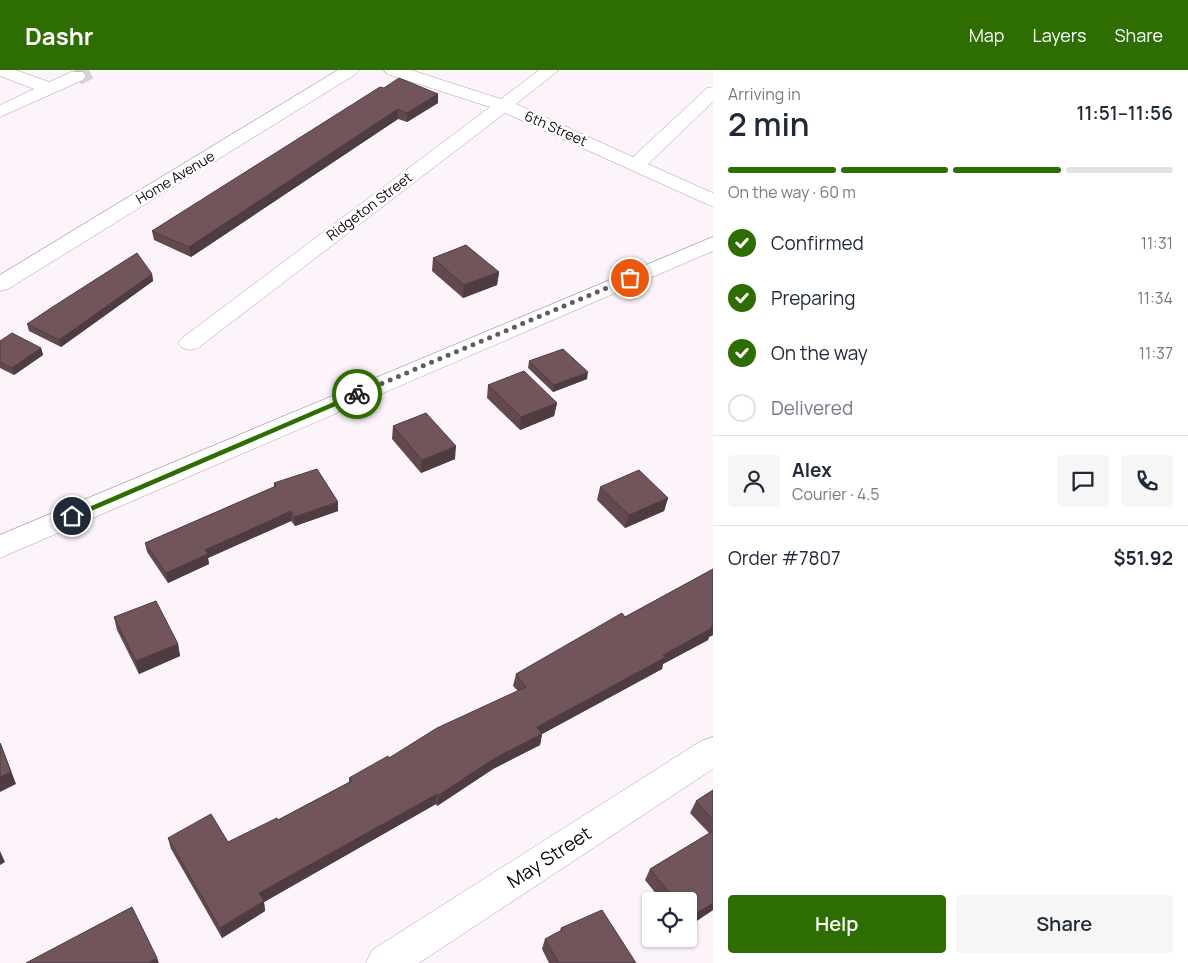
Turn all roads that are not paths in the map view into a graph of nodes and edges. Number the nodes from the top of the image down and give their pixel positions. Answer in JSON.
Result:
{"nodes":[{"id":1,"x":0,"y":70,"type":"edge"},
{"id":2,"x":350,"y":70,"type":"edge"},
{"id":3,"x":393,"y":70,"type":"edge"},
{"id":4,"x":550,"y":70,"type":"edge"},
{"id":5,"x":25,"y":73,"type":"edge"},
{"id":6,"x":77,"y":76,"type":"tunnel mouth"},
{"id":7,"x":0,"y":85,"type":"edge"},
{"id":8,"x":50,"y":90,"type":"junction"},
{"id":9,"x":713,"y":92,"type":"edge"},
{"id":10,"x":503,"y":104,"type":"junction"},
{"id":11,"x":0,"y":112,"type":"edge"},
{"id":12,"x":637,"y":164,"type":"junction"},
{"id":13,"x":713,"y":201,"type":"edge"},
{"id":14,"x":713,"y":243,"type":"edge"},
{"id":15,"x":0,"y":284,"type":"edge"},
{"id":16,"x":190,"y":343,"type":"dead end"},
{"id":17,"x":0,"y":547,"type":"edge"},
{"id":18,"x":713,"y":751,"type":"edge"},
{"id":19,"x":385,"y":963,"type":"edge"}],
"edges":[{"from":1,"to":5,"type":"street"},
{"from":2,"to":15,"type":"street","name":"Home Avenue"},
{"from":3,"to":10,"type":"street","name":"6th Street"},
{"from":4,"to":10,"type":"street","name":"Ridgeton Street"},
{"from":5,"to":7,"type":"street"},
{"from":5,"to":8,"type":"street"},
{"from":6,"to":8,"type":"street"},
{"from":8,"to":11,"type":"street"},
{"from":9,"to":12,"type":"street"},
{"from":10,"to":12,"type":"street","name":"6th Street"},
{"from":10,"to":16,"type":"street","name":"Ridgeton Street"},
{"from":12,"to":13,"type":"street","name":"6th Street"},
{"from":14,"to":17,"type":"street"},
{"from":18,"to":19,"type":"street","name":"May Street"}]}
